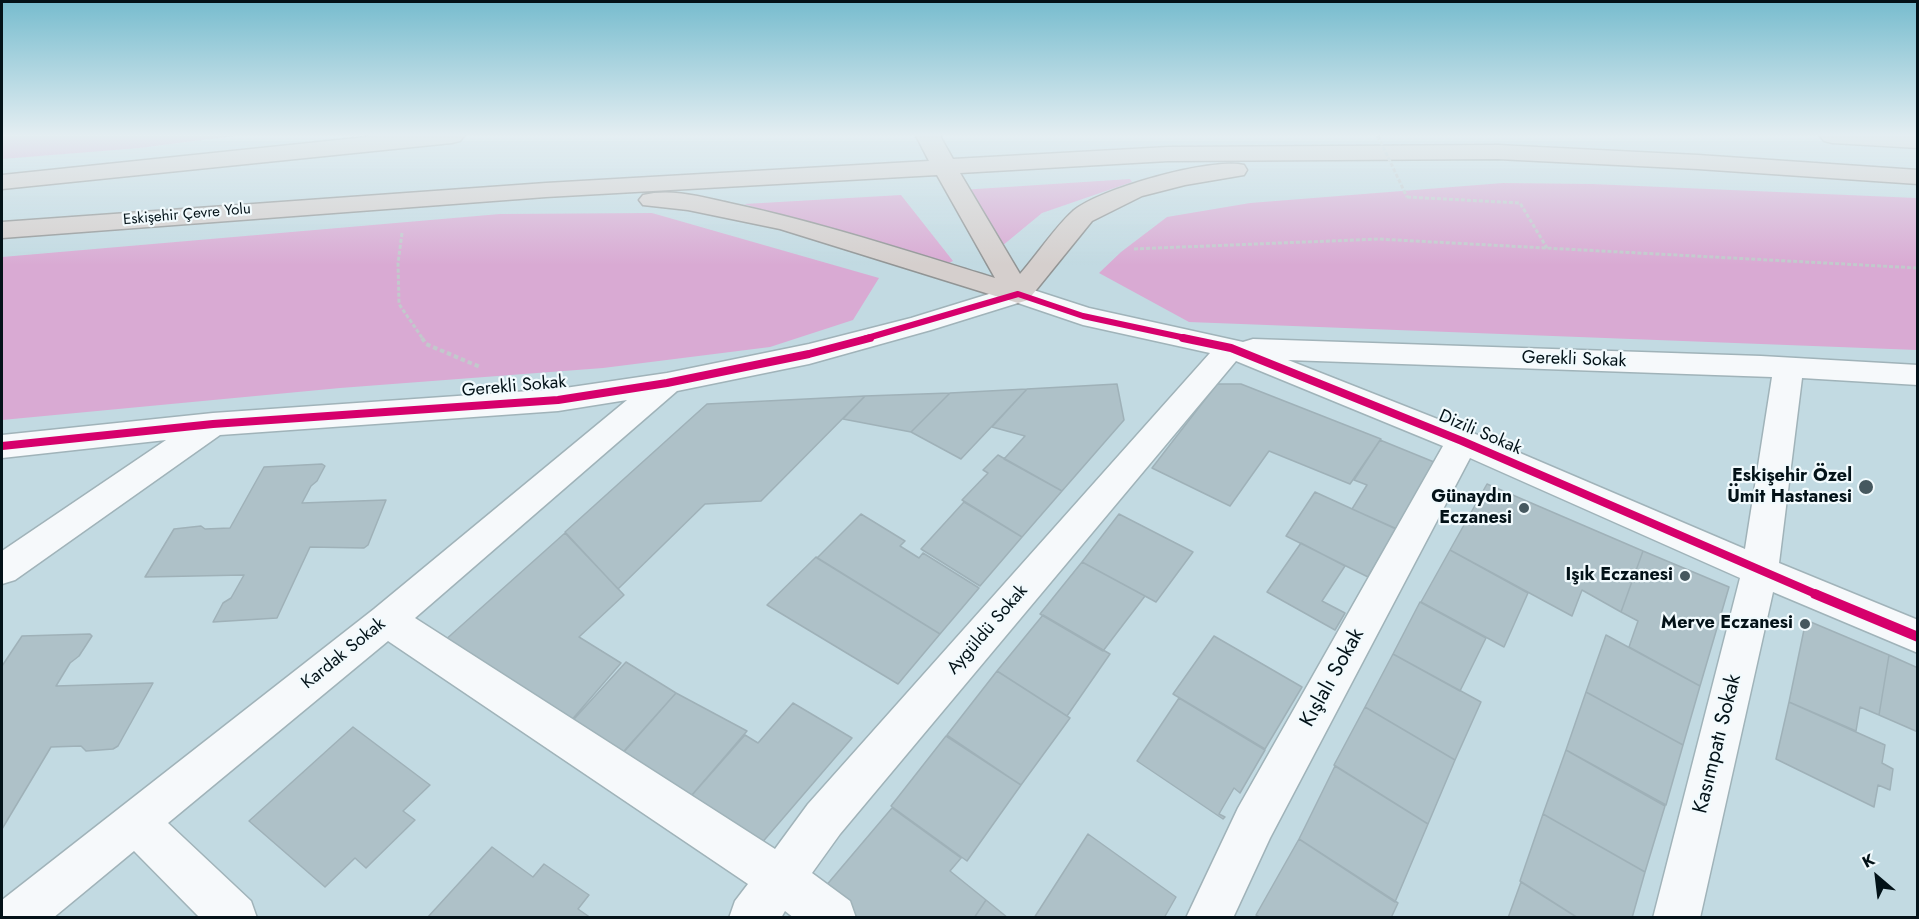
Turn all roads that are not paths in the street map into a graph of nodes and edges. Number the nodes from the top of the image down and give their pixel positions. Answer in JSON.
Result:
{"nodes":[{"id":1,"x":21,"y":179,"type":"edge"},
{"id":2,"x":31,"y":179,"type":"edge"},
{"id":3,"x":748,"y":179,"type":"edge"},
{"id":4,"x":951,"y":179,"type":"edge"},
{"id":5,"x":1181,"y":179,"type":"edge"},
{"id":6,"x":2,"y":182,"type":"edge"},
{"id":7,"x":546,"y":190,"type":"junction"},
{"id":8,"x":2,"y":230,"type":"edge"},
{"id":9,"x":1018,"y":294,"type":"junction"},
{"id":10,"x":1231,"y":348,"type":"junction"},
{"id":11,"x":1788,"y":368,"type":"junction"},
{"id":12,"x":1917,"y":375,"type":"edge"},
{"id":13,"x":667,"y":383,"type":"junction"},
{"id":14,"x":213,"y":424,"type":"junction"},
{"id":15,"x":1462,"y":441,"type":"junction"},
{"id":16,"x":2,"y":446,"type":"edge"},
{"id":17,"x":2,"y":570,"type":"edge"},
{"id":18,"x":1760,"y":571,"type":"junction"},
{"id":19,"x":387,"y":620,"type":"junction"},
{"id":20,"x":1917,"y":637,"type":"edge"},
{"id":21,"x":134,"y":821,"type":"junction"},
{"id":22,"x":781,"y":879,"type":"junction"},
{"id":23,"x":16,"y":918,"type":"edge"},
{"id":24,"x":234,"y":918,"type":"edge"},
{"id":25,"x":752,"y":918,"type":"edge"},
{"id":26,"x":833,"y":918,"type":"edge"},
{"id":27,"x":1209,"y":918,"type":"edge"},
{"id":28,"x":1676,"y":918,"type":"edge"}],
"edges":[{"from":1,"to":6,"type":"highway"},
{"from":2,"to":6,"type":"highway"},
{"from":3,"to":7,"type":"highway","name":"Eskişehir Çevre Yolu"},
{"from":4,"to":9,"type":"highway"},
{"from":5,"to":9,"type":"highway"},
{"from":7,"to":8,"type":"highway","name":"Eskişehir Çevre Yolu"},
{"from":7,"to":9,"type":"highway"},
{"from":9,"to":10,"type":"street","name":"Dizili Sokak"},
{"from":9,"to":13,"type":"street","name":"Gerekli Sokak"},
{"from":10,"to":11,"type":"street","name":"Gerekli Sokak"},
{"from":10,"to":15,"type":"street","name":"Dizili Sokak"},
{"from":10,"to":22,"type":"street","name":"Aygüldü Sokak"},
{"from":11,"to":12,"type":"street","name":"Gerekli Sokak"},
{"from":11,"to":18,"type":"street","name":"Kasımpatı Sokak"},
{"from":13,"to":14,"type":"street","name":"Gerekli Sokak"},
{"from":13,"to":19,"type":"street","name":"Kardak Sokak"},
{"from":14,"to":16,"type":"street","name":"Gerekli Sokak"},
{"from":14,"to":17,"type":"street"},
{"from":15,"to":18,"type":"street","name":"Dizili Sokak"},
{"from":15,"to":27,"type":"street","name":"Kışlalı Sokak"},
{"from":18,"to":20,"type":"street","name":"Dizili Sokak"},
{"from":18,"to":28,"type":"street","name":"Kasımpatı Sokak"},
{"from":19,"to":21,"type":"street","name":"Kardak Sokak"},
{"from":19,"to":22,"type":"street"},
{"from":21,"to":23,"type":"street","name":"Kardak Sokak"},
{"from":21,"to":24,"type":"street"},
{"from":22,"to":25,"type":"street","name":"Aygüldü Sokak"},
{"from":22,"to":26,"type":"street"}]}
